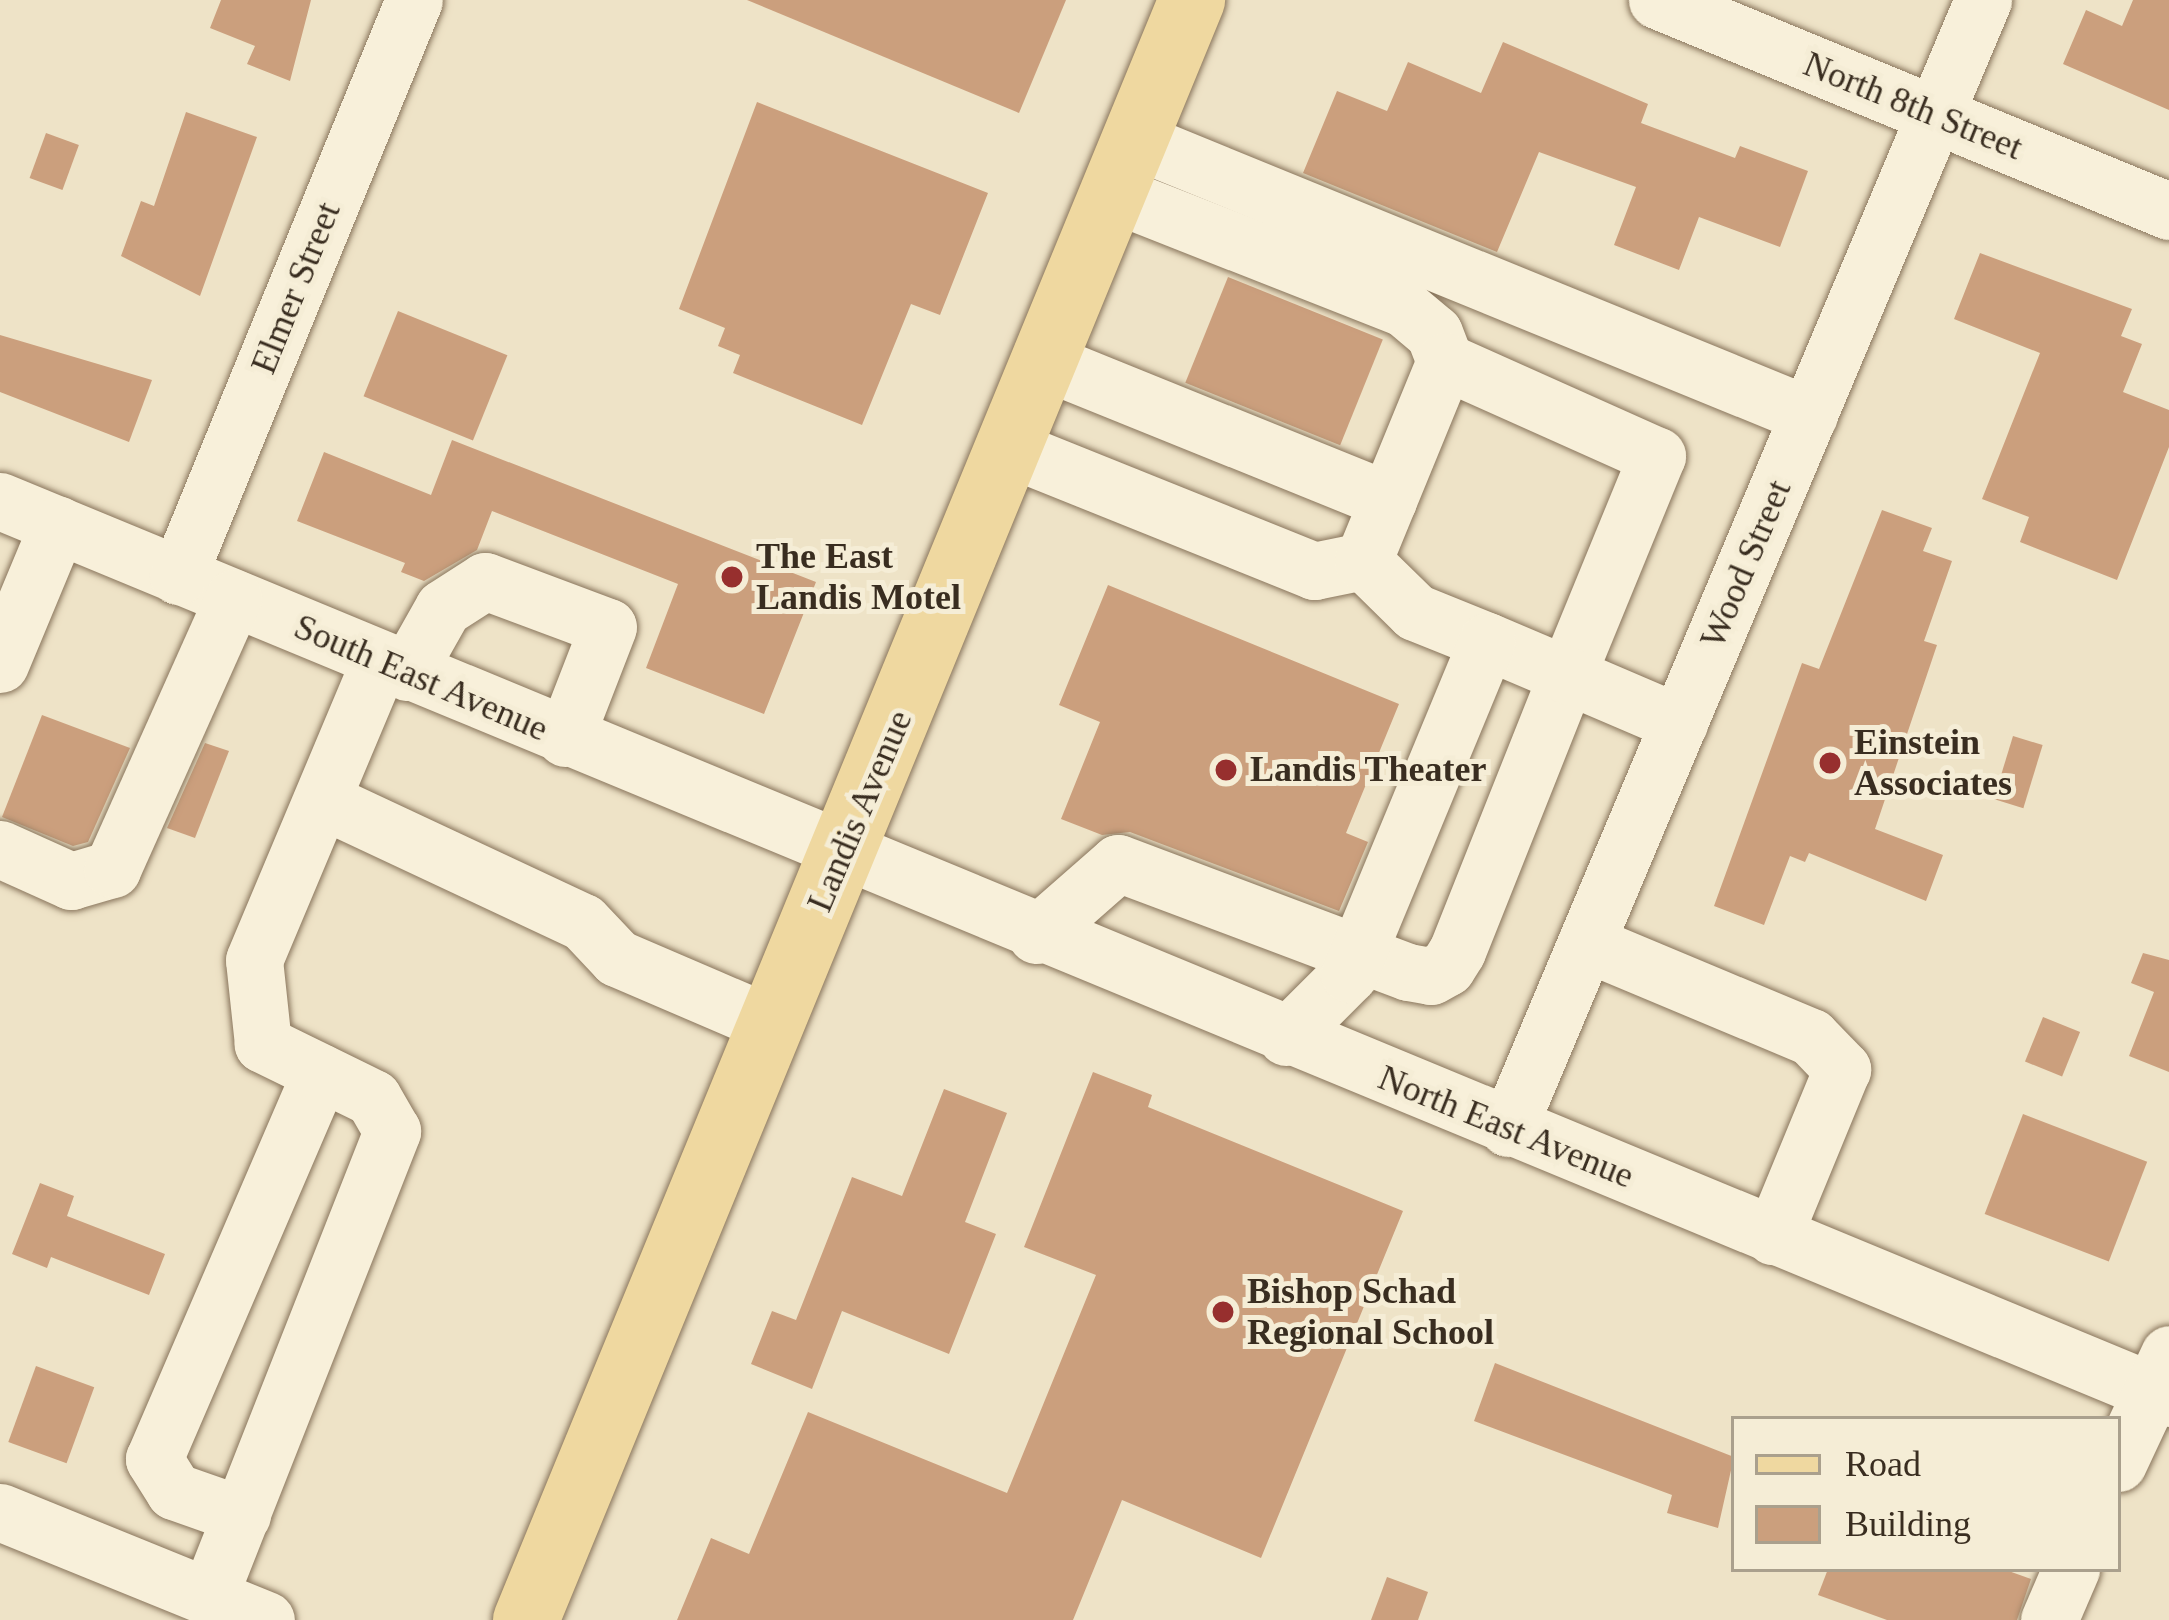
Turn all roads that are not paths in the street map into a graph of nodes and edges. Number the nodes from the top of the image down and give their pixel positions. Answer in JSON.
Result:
{"nodes":[{"id":1,"x":414,"y":0,"type":"edge"},
{"id":2,"x":1192,"y":0,"type":"edge"},
{"id":3,"x":1657,"y":0,"type":"edge"},
{"id":4,"x":1983,"y":0,"type":"edge"},
{"id":5,"x":1935,"y":115,"type":"junction"},
{"id":6,"x":1124,"y":167,"type":"junction"},
{"id":7,"x":2169,"y":211,"type":"edge"},
{"id":8,"x":1445,"y":361,"type":"junction"},
{"id":9,"x":1046,"y":362,"type":"junction"},
{"id":10,"x":1809,"y":415,"type":"junction"},
{"id":11,"x":1011,"y":449,"type":"junction"},
{"id":12,"x":1388,"y":500,"type":"junction"},
{"id":13,"x":0,"y":501,"type":"edge"},
{"id":14,"x":58,"y":525,"type":"junction"},
{"id":15,"x":1363,"y":561,"type":"junction"},
{"id":16,"x":178,"y":576,"type":"junction"},
{"id":17,"x":233,"y":598,"type":"junction"},
{"id":18,"x":1486,"y":641,"type":"junction"},
{"id":19,"x":0,"y":664,"type":"edge"},
{"id":20,"x":393,"y":666,"type":"junction"},
{"id":21,"x":1567,"y":675,"type":"junction"},
{"id":22,"x":1679,"y":723,"type":"junction"},
{"id":23,"x":565,"y":738,"type":"junction"},
{"id":24,"x":322,"y":800,"type":"junction"},
{"id":25,"x":0,"y":849,"type":"edge"},
{"id":26,"x":842,"y":855,"type":"junction"},
{"id":27,"x":1036,"y":935,"type":"junction"},
{"id":28,"x":1586,"y":943,"type":"junction"},
{"id":29,"x":1356,"y":953,"type":"junction"},
{"id":30,"x":771,"y":1024,"type":"junction"},
{"id":31,"x":1286,"y":1037,"type":"junction"},
{"id":32,"x":321,"y":1072,"type":"junction"},
{"id":33,"x":1508,"y":1128,"type":"junction"},
{"id":34,"x":1773,"y":1236,"type":"junction"},
{"id":35,"x":2164,"y":1381,"type":"edge"},
{"id":36,"x":2121,"y":1458,"type":"edge"},
{"id":37,"x":0,"y":1512,"type":"edge"},
{"id":38,"x":242,"y":1515,"type":"junction"},
{"id":39,"x":2070,"y":1572,"type":"edge"},
{"id":40,"x":208,"y":1596,"type":"junction"},
{"id":41,"x":266,"y":1620,"type":"edge"},
{"id":42,"x":526,"y":1620,"type":"edge"},
{"id":43,"x":2050,"y":1620,"type":"edge"}],
"edges":[{"from":1,"to":16,"type":"street","name":"Elmer Street"},
{"from":2,"to":6,"type":"main road","name":"Landis Avenue"},
{"from":3,"to":5,"type":"street","name":"North 8th Street"},
{"from":4,"to":5,"type":"street","name":"Wood Street"},
{"from":5,"to":7,"type":"street","name":"North 8th Street"},
{"from":5,"to":10,"type":"street","name":"Wood Street"},
{"from":6,"to":8,"type":"street"},
{"from":6,"to":9,"type":"main road","name":"Landis Avenue"},
{"from":6,"to":10,"type":"street"},
{"from":8,"to":12,"type":"street"},
{"from":8,"to":21,"type":"street"},
{"from":9,"to":11,"type":"main road","name":"Landis Avenue"},
{"from":9,"to":12,"type":"street"},
{"from":10,"to":22,"type":"street","name":"Wood Street"},
{"from":11,"to":15,"type":"street"},
{"from":11,"to":26,"type":"main road","name":"Landis Avenue"},
{"from":12,"to":15,"type":"street"},
{"from":13,"to":14,"type":"street","name":"South East Avenue"},
{"from":14,"to":16,"type":"street","name":"South East Avenue"},
{"from":14,"to":19,"type":"street"},
{"from":15,"to":18,"type":"street"},
{"from":16,"to":17,"type":"street","name":"South East Avenue"},
{"from":17,"to":20,"type":"street","name":"South East Avenue"},
{"from":17,"to":25,"type":"street"},
{"from":18,"to":21,"type":"street"},
{"from":18,"to":29,"type":"street"},
{"from":20,"to":23,"type":"street","name":"South East Avenue"},
{"from":20,"to":23,"type":"street"},
{"from":20,"to":24,"type":"street"},
{"from":21,"to":22,"type":"street"},
{"from":21,"to":29,"type":"street"},
{"from":22,"to":28,"type":"street","name":"Wood Street"},
{"from":23,"to":26,"type":"street","name":"South East Avenue"},
{"from":24,"to":30,"type":"street"},
{"from":24,"to":32,"type":"street"},
{"from":26,"to":27,"type":"street","name":"North East Avenue"},
{"from":26,"to":30,"type":"main road","name":"Landis Avenue"},
{"from":27,"to":29,"type":"street"},
{"from":27,"to":31,"type":"street","name":"North East Avenue"},
{"from":28,"to":33,"type":"street","name":"Wood Street"},
{"from":28,"to":34,"type":"street"},
{"from":29,"to":31,"type":"street"},
{"from":30,"to":42,"type":"main road","name":"Landis Avenue"},
{"from":31,"to":33,"type":"street","name":"North East Avenue"},
{"from":32,"to":38,"type":"street"},
{"from":32,"to":38,"type":"street"},
{"from":33,"to":34,"type":"street","name":"North East Avenue"},
{"from":34,"to":35,"type":"street","name":"North East Avenue"},
{"from":35,"to":36,"type":"street"},
{"from":37,"to":40,"type":"street"},
{"from":38,"to":40,"type":"street"},
{"from":39,"to":43,"type":"street"},
{"from":40,"to":41,"type":"street"}]}
